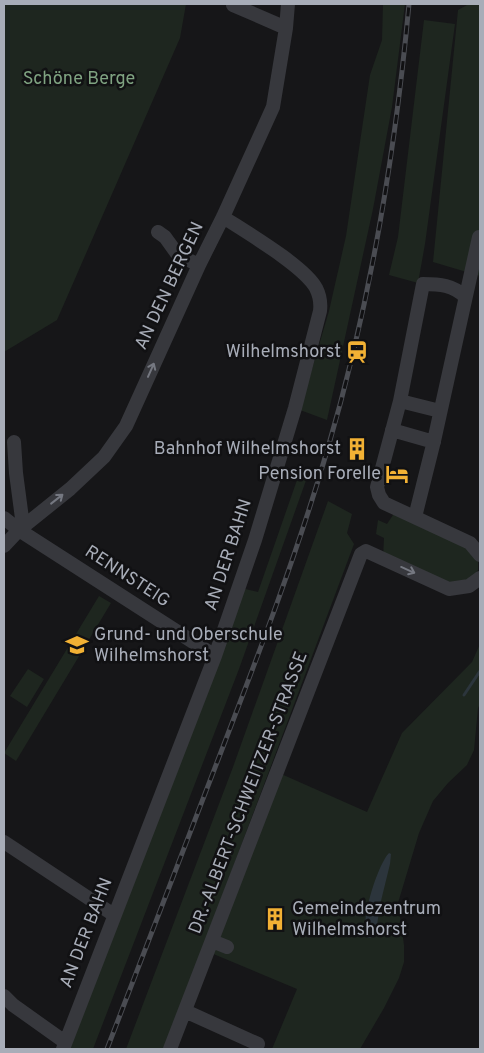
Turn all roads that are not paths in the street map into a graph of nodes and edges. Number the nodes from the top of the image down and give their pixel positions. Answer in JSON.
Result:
{"nodes":[{"id":1,"x":288,"y":4,"type":"edge"},
{"id":2,"x":233,"y":5,"type":"edge"},
{"id":3,"x":286,"y":28,"type":"junction"},
{"id":4,"x":224,"y":217,"type":"junction"},
{"id":5,"x":158,"y":232,"type":"dead end"},
{"id":6,"x":479,"y":237,"type":"dead end"},
{"id":7,"x":199,"y":265,"type":"junction"},
{"id":8,"x":465,"y":296,"type":"junction"},
{"id":9,"x":400,"y":401,"type":"junction"},
{"id":10,"x":440,"y":411,"type":"junction"},
{"id":11,"x":392,"y":430,"type":"junction"},
{"id":12,"x":14,"y":442,"type":"dead end"},
{"id":13,"x":434,"y":442,"type":"junction"},
{"id":14,"x":4,"y":518,"type":"edge"},
{"id":15,"x":415,"y":518,"type":"junction"},
{"id":16,"x":21,"y":528,"type":"junction"},
{"id":17,"x":4,"y":531,"type":"edge"},
{"id":18,"x":4,"y":546,"type":"edge"},
{"id":19,"x":480,"y":555,"type":"edge"},
{"id":20,"x":480,"y":578,"type":"edge"},
{"id":21,"x":215,"y":656,"type":"junction"},
{"id":22,"x":4,"y":842,"type":"edge"},
{"id":23,"x":114,"y":915,"type":"junction"},
{"id":24,"x":212,"y":940,"type":"junction"},
{"id":25,"x":227,"y":947,"type":"dead end"},
{"id":26,"x":4,"y":996,"type":"edge"},
{"id":27,"x":185,"y":1011,"type":"junction"},
{"id":28,"x":258,"y":1044,"type":"dead end"},
{"id":29,"x":64,"y":1046,"type":"edge"},
{"id":30,"x":170,"y":1049,"type":"edge"}],
"edges":[{"from":1,"to":3,"type":"street","name":"AN DEN BERGEN"},
{"from":2,"to":3,"type":"street"},
{"from":3,"to":4,"type":"street","name":"AN DEN BERGEN"},
{"from":4,"to":7,"type":"street","name":"AN DEN BERGEN"},
{"from":4,"to":21,"type":"street","name":"AN DER BAHN"},
{"from":5,"to":7,"type":"street"},
{"from":6,"to":8,"type":"street"},
{"from":16,"to":7,"type":"street","name":"AN DEN BERGEN","one_way":true},
{"from":8,"to":9,"type":"street"},
{"from":8,"to":10,"type":"street"},
{"from":9,"to":10,"type":"street"},
{"from":9,"to":11,"type":"street"},
{"from":10,"to":13,"type":"street"},
{"from":11,"to":13,"type":"street"},
{"from":11,"to":15,"type":"street"},
{"from":12,"to":16,"type":"street"},
{"from":13,"to":15,"type":"street"},
{"from":14,"to":16,"type":"street","name":"RENNSTEIG"},
{"from":15,"to":19,"type":"street"},
{"from":16,"to":17,"type":"street"},
{"from":16,"to":18,"type":"street","name":"AN DEN BERGEN"},
{"from":16,"to":21,"type":"street","name":"RENNSTEIG"},
{"from":24,"to":20,"type":"street","name":"DR.-ALBERT-SCHWEITZER-STRASSE","one_way":true},
{"from":21,"to":23,"type":"street","name":"AN DER BAHN"},
{"from":22,"to":23,"type":"street"},
{"from":23,"to":29,"type":"street","name":"AN DER BAHN"},
{"from":24,"to":25,"type":"street"},
{"from":24,"to":27,"type":"street","name":"DR.-ALBERT-SCHWEITZER-STRASSE"},
{"from":26,"to":29,"type":"street"},
{"from":27,"to":28,"type":"street"},
{"from":27,"to":30,"type":"street","name":"DR.-ALBERT-SCHWEITZER-STRASSE"}]}
